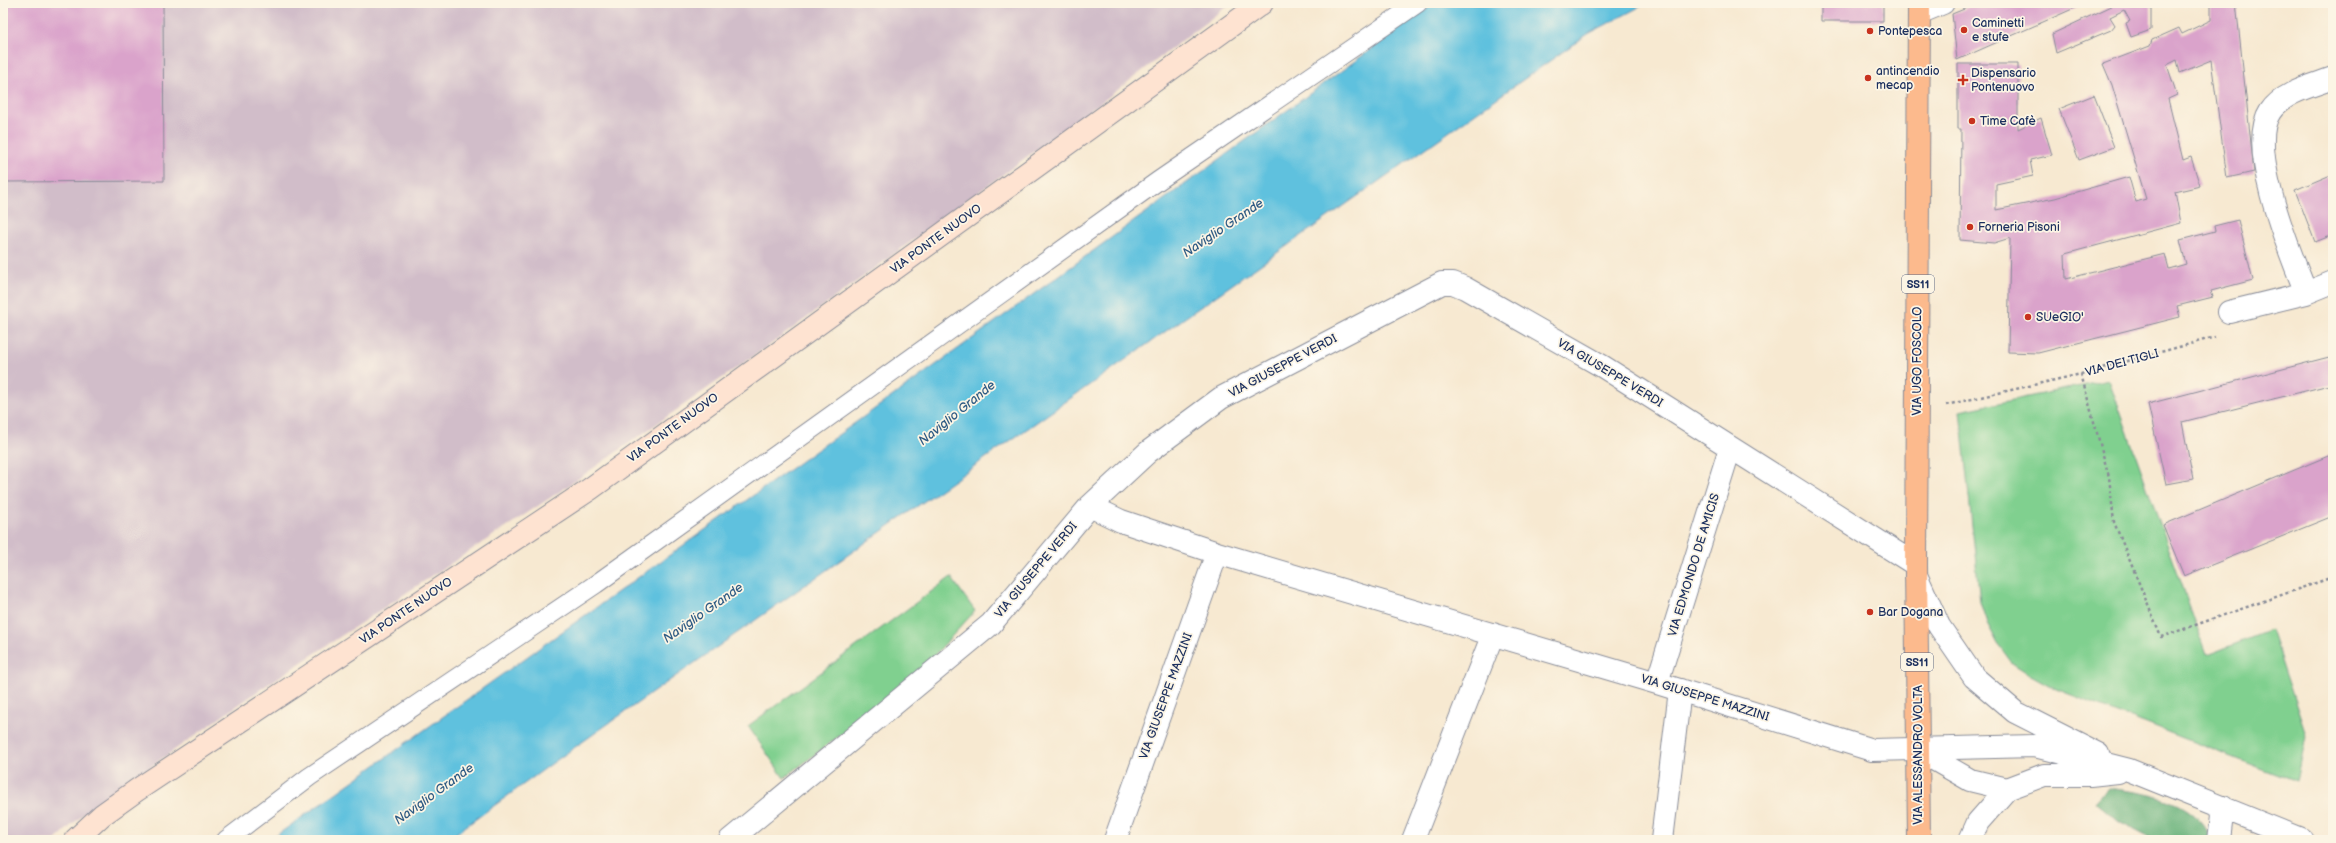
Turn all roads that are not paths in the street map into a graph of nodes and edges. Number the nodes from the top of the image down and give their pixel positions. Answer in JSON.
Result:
{"nodes":[{"id":1,"x":1262,"y":3,"type":"edge"},
{"id":2,"x":1418,"y":3,"type":"edge"},
{"id":3,"x":1943,"y":3,"type":"edge"},
{"id":4,"x":1919,"y":8,"type":"edge"},
{"id":5,"x":2333,"y":78,"type":"edge"},
{"id":6,"x":2333,"y":282,"type":"edge"},
{"id":7,"x":2306,"y":293,"type":"junction"},
{"id":8,"x":2229,"y":312,"type":"dead end"},
{"id":9,"x":1730,"y":448,"type":"junction"},
{"id":10,"x":1090,"y":506,"type":"junction"},
{"id":11,"x":1217,"y":553,"type":"junction"},
{"id":12,"x":1916,"y":570,"type":"junction"},
{"id":13,"x":1493,"y":634,"type":"junction"},
{"id":14,"x":1657,"y":683,"type":"junction"},
{"id":15,"x":1680,"y":690,"type":"junction"},
{"id":16,"x":1918,"y":750,"type":"junction"},
{"id":17,"x":2129,"y":770,"type":"junction"},
{"id":18,"x":2007,"y":789,"type":"junction"},
{"id":19,"x":2223,"y":807,"type":"junction"},
{"id":20,"x":75,"y":840,"type":"edge"},
{"id":21,"x":226,"y":840,"type":"edge"},
{"id":22,"x":730,"y":840,"type":"edge"},
{"id":23,"x":1115,"y":840,"type":"edge"},
{"id":24,"x":1414,"y":840,"type":"edge"},
{"id":25,"x":1662,"y":840,"type":"edge"},
{"id":26,"x":1918,"y":840,"type":"edge"},
{"id":27,"x":1970,"y":840,"type":"edge"},
{"id":28,"x":2219,"y":840,"type":"edge"},
{"id":29,"x":2303,"y":840,"type":"edge"}],
"edges":[{"from":1,"to":20,"type":"street","name":"VIA PONTE NUOVO"},
{"from":2,"to":21,"type":"lane"},
{"from":3,"to":4,"type":"street"},
{"from":4,"to":12,"type":"main road","name":"VIA UGO FOSCOLO","number":"SS11"},
{"from":5,"to":7,"type":"street"},
{"from":6,"to":7,"type":"street"},
{"from":7,"to":8,"type":"street"},
{"from":9,"to":10,"type":"street","name":"VIA GIUSEPPE VERDI"},
{"from":9,"to":12,"type":"street","name":"VIA GIUSEPPE VERDI"},
{"from":9,"to":14,"type":"street","name":"VIA EDMONDO DE AMICIS"},
{"from":10,"to":11,"type":"street","name":"VIA GIUSEPPE MAZZINI"},
{"from":10,"to":22,"type":"street","name":"VIA GIUSEPPE VERDI"},
{"from":11,"to":13,"type":"street","name":"VIA GIUSEPPE MAZZINI"},
{"from":11,"to":23,"type":"street","name":"VIA GIUSEPPE MAZZINI"},
{"from":12,"to":16,"type":"main road","name":"VIA ALESSANDRO VOLTA","number":"SS11"},
{"from":12,"to":17,"type":"street"},
{"from":13,"to":14,"type":"street","name":"VIA GIUSEPPE MAZZINI"},
{"from":13,"to":24,"type":"street"},
{"from":14,"to":15,"type":"street","name":"VIA GIUSEPPE MAZZINI"},
{"from":15,"to":16,"type":"street","name":"VIA GIUSEPPE MAZZINI"},
{"from":15,"to":25,"type":"street"},
{"from":16,"to":17,"type":"street","name":"VIA GIUSEPPE MAZZINI"},
{"from":16,"to":18,"type":"street"},
{"from":16,"to":26,"type":"main road","name":"VIA ALESSANDRO VOLTA","number":"SS11"},
{"from":17,"to":18,"type":"street"},
{"from":17,"to":19,"type":"street"},
{"from":18,"to":27,"type":"street"},
{"from":19,"to":28,"type":"street"},
{"from":19,"to":29,"type":"street"}]}
